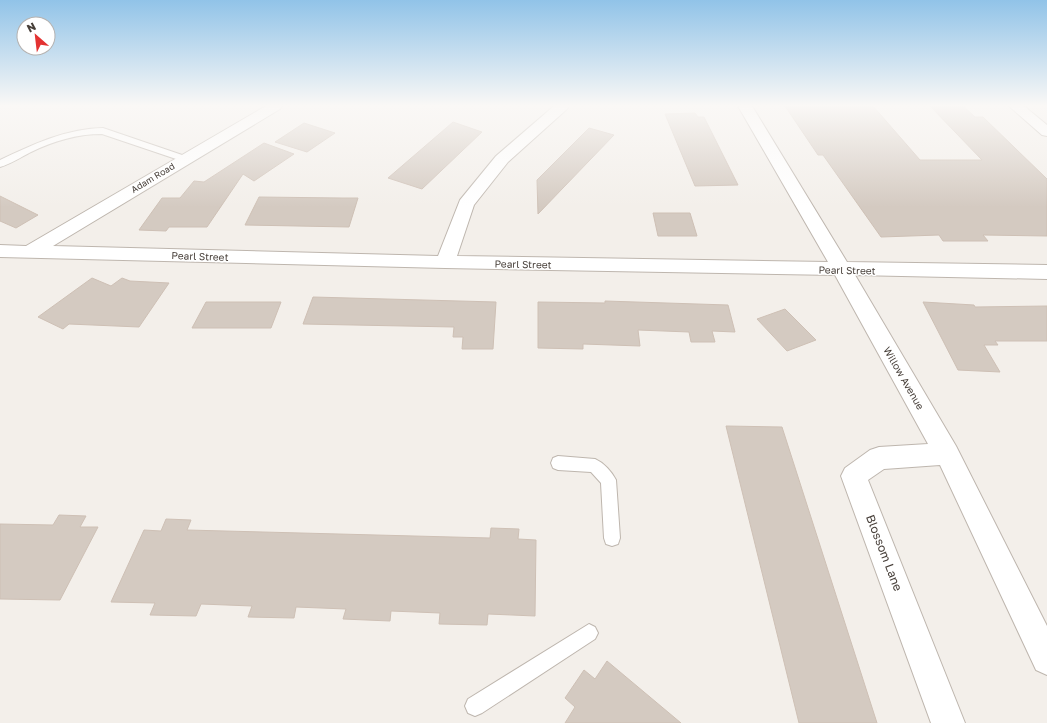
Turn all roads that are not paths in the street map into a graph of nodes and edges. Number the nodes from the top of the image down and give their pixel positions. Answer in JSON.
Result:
{"nodes":[{"id":1,"x":49,"y":140,"type":"edge"},
{"id":2,"x":128,"y":140,"type":"edge"},
{"id":3,"x":219,"y":140,"type":"edge"},
{"id":4,"x":524,"y":140,"type":"edge"},
{"id":5,"x":765,"y":140,"type":"edge"},
{"id":6,"x":185,"y":160,"type":"junction"},
{"id":7,"x":0,"y":164,"type":"edge"},
{"id":8,"x":0,"y":251,"type":"edge"},
{"id":9,"x":31,"y":251,"type":"junction"},
{"id":10,"x":445,"y":262,"type":"junction"},
{"id":11,"x":842,"y":270,"type":"junction"},
{"id":12,"x":1047,"y":272,"type":"edge"},
{"id":13,"x":947,"y":454,"type":"junction"},
{"id":14,"x":558,"y":463,"type":"dead end"},
{"id":15,"x":612,"y":538,"type":"dead end"},
{"id":16,"x":589,"y":633,"type":"dead end"},
{"id":17,"x":1047,"y":660,"type":"edge"},
{"id":18,"x":475,"y":706,"type":"dead end"},
{"id":19,"x":948,"y":723,"type":"edge"}],
"edges":[{"from":1,"to":7,"type":"lane"},
{"from":2,"to":6,"type":"lane"},
{"from":3,"to":6,"type":"street","name":"Adam Road"},
{"from":4,"to":10,"type":"street"},
{"from":5,"to":11,"type":"street","name":"Willow Avenue"},
{"from":6,"to":9,"type":"street","name":"Adam Road"},
{"from":8,"to":9,"type":"street","name":"Pearl Street"},
{"from":9,"to":10,"type":"street","name":"Pearl Street"},
{"from":10,"to":11,"type":"street","name":"Pearl Street"},
{"from":11,"to":12,"type":"street","name":"Pearl Street"},
{"from":11,"to":13,"type":"street","name":"Willow Avenue"},
{"from":13,"to":17,"type":"street","name":"Willow Avenue"},
{"from":13,"to":19,"type":"street","name":"Blossom Lane"},
{"from":14,"to":15,"type":"lane"},
{"from":16,"to":18,"type":"lane"}]}
